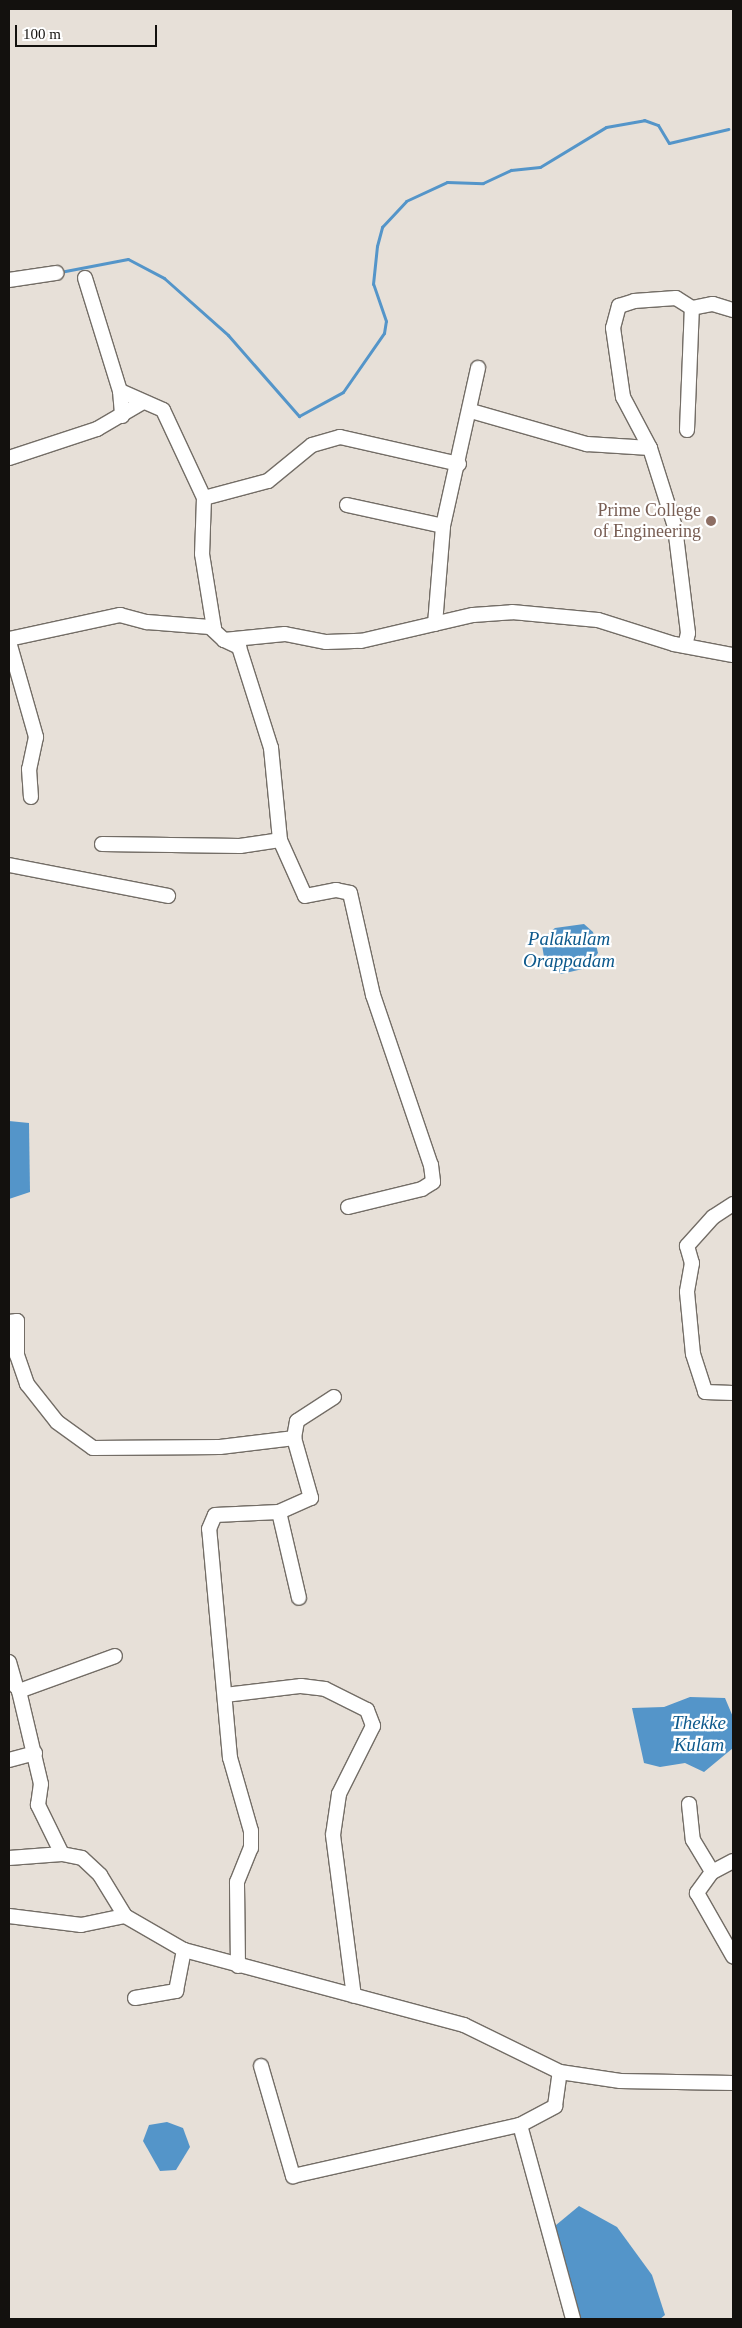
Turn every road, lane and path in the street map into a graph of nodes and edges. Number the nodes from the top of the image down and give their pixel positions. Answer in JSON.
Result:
{"nodes":[{"id":1,"x":56,"y":273,"type":"dead end"},
{"id":2,"x":85,"y":278,"type":"dead end"},
{"id":3,"x":9,"y":280,"type":"edge"},
{"id":4,"x":692,"y":308,"type":"junction"},
{"id":5,"x":733,"y":310,"type":"edge"},
{"id":6,"x":478,"y":368,"type":"dead end"},
{"id":7,"x":120,"y":391,"type":"junction"},
{"id":8,"x":143,"y":402,"type":"junction"},
{"id":9,"x":471,"y":411,"type":"junction"},
{"id":10,"x":122,"y":416,"type":"junction"},
{"id":11,"x":687,"y":430,"type":"dead end"},
{"id":12,"x":650,"y":448,"type":"junction"},
{"id":13,"x":9,"y":458,"type":"edge"},
{"id":14,"x":459,"y":464,"type":"junction"},
{"id":15,"x":204,"y":498,"type":"junction"},
{"id":16,"x":347,"y":505,"type":"dead end"},
{"id":17,"x":443,"y":526,"type":"junction"},
{"id":18,"x":435,"y":624,"type":"junction"},
{"id":19,"x":210,"y":626,"type":"junction"},
{"id":20,"x":9,"y":640,"type":"edge"},
{"id":21,"x":224,"y":640,"type":"junction"},
{"id":22,"x":685,"y":646,"type":"junction"},
{"id":23,"x":733,"y":655,"type":"edge"},
{"id":24,"x":31,"y":797,"type":"dead end"},
{"id":25,"x":280,"y":840,"type":"junction"},
{"id":26,"x":102,"y":844,"type":"dead end"},
{"id":27,"x":9,"y":865,"type":"edge"},
{"id":28,"x":168,"y":896,"type":"dead end"},
{"id":29,"x":733,"y":1204,"type":"edge"},
{"id":30,"x":348,"y":1207,"type":"dead end"},
{"id":31,"x":9,"y":1322,"type":"edge"},
{"id":32,"x":733,"y":1393,"type":"edge"},
{"id":33,"x":334,"y":1397,"type":"dead end"},
{"id":34,"x":294,"y":1438,"type":"junction"},
{"id":35,"x":279,"y":1512,"type":"junction"},
{"id":36,"x":299,"y":1598,"type":"dead end"},
{"id":37,"x":115,"y":1656,"type":"dead end"},
{"id":38,"x":9,"y":1662,"type":"edge"},
{"id":39,"x":16,"y":1688,"type":"dead end"},
{"id":40,"x":225,"y":1695,"type":"junction"},
{"id":41,"x":35,"y":1752,"type":"junction"},
{"id":42,"x":9,"y":1760,"type":"edge"},
{"id":43,"x":689,"y":1804,"type":"dead end"},
{"id":44,"x":62,"y":1854,"type":"junction"},
{"id":45,"x":9,"y":1858,"type":"edge"},
{"id":46,"x":733,"y":1861,"type":"edge"},
{"id":47,"x":712,"y":1872,"type":"junction"},
{"id":48,"x":9,"y":1916,"type":"edge"},
{"id":49,"x":125,"y":1916,"type":"junction"},
{"id":50,"x":184,"y":1950,"type":"junction"},
{"id":51,"x":733,"y":1956,"type":"edge"},
{"id":52,"x":238,"y":1966,"type":"junction"},
{"id":53,"x":354,"y":1996,"type":"junction"},
{"id":54,"x":135,"y":1998,"type":"dead end"},
{"id":55,"x":261,"y":2066,"type":"dead end"},
{"id":56,"x":560,"y":2072,"type":"junction"},
{"id":57,"x":733,"y":2084,"type":"edge"},
{"id":58,"x":520,"y":2125,"type":"junction"},
{"id":59,"x":573,"y":2319,"type":"edge"}],
"edges":[{"from":1,"to":3,"type":"street"},
{"from":2,"to":7,"type":"street"},
{"from":4,"to":5,"type":"street"},
{"from":4,"to":11,"type":"street"},
{"from":4,"to":12,"type":"street"},
{"from":6,"to":9,"type":"street"},
{"from":7,"to":8,"type":"street"},
{"from":7,"to":10,"type":"street"},
{"from":8,"to":10,"type":"street"},
{"from":8,"to":15,"type":"street"},
{"from":9,"to":12,"type":"street"},
{"from":9,"to":14,"type":"street"},
{"from":10,"to":13,"type":"street"},
{"from":12,"to":22,"type":"street"},
{"from":14,"to":15,"type":"street"},
{"from":14,"to":17,"type":"street"},
{"from":15,"to":19,"type":"street"},
{"from":16,"to":17,"type":"street"},
{"from":17,"to":18,"type":"street"},
{"from":18,"to":21,"type":"street"},
{"from":18,"to":22,"type":"street"},
{"from":19,"to":20,"type":"street"},
{"from":19,"to":21,"type":"street"},
{"from":20,"to":24,"type":"street"},
{"from":21,"to":25,"type":"street"},
{"from":22,"to":23,"type":"street"},
{"from":25,"to":26,"type":"street"},
{"from":25,"to":30,"type":"street"},
{"from":27,"to":28,"type":"street"},
{"from":29,"to":32,"type":"street"},
{"from":31,"to":34,"type":"street"},
{"from":33,"to":34,"type":"street"},
{"from":34,"to":35,"type":"street"},
{"from":35,"to":36,"type":"street"},
{"from":35,"to":40,"type":"street"},
{"from":37,"to":41,"type":"street"},
{"from":38,"to":39,"type":"street"},
{"from":40,"to":52,"type":"street"},
{"from":40,"to":53,"type":"street"},
{"from":41,"to":42,"type":"street"},
{"from":41,"to":44,"type":"street"},
{"from":43,"to":47,"type":"street"},
{"from":44,"to":45,"type":"street"},
{"from":44,"to":49,"type":"street"},
{"from":46,"to":47,"type":"street"},
{"from":47,"to":51,"type":"street"},
{"from":48,"to":49,"type":"street"},
{"from":49,"to":50,"type":"street"},
{"from":50,"to":52,"type":"street"},
{"from":50,"to":54,"type":"street"},
{"from":52,"to":53,"type":"street"},
{"from":53,"to":56,"type":"street"},
{"from":55,"to":58,"type":"street"},
{"from":56,"to":57,"type":"street"},
{"from":56,"to":58,"type":"street"},
{"from":58,"to":59,"type":"street"}]}
